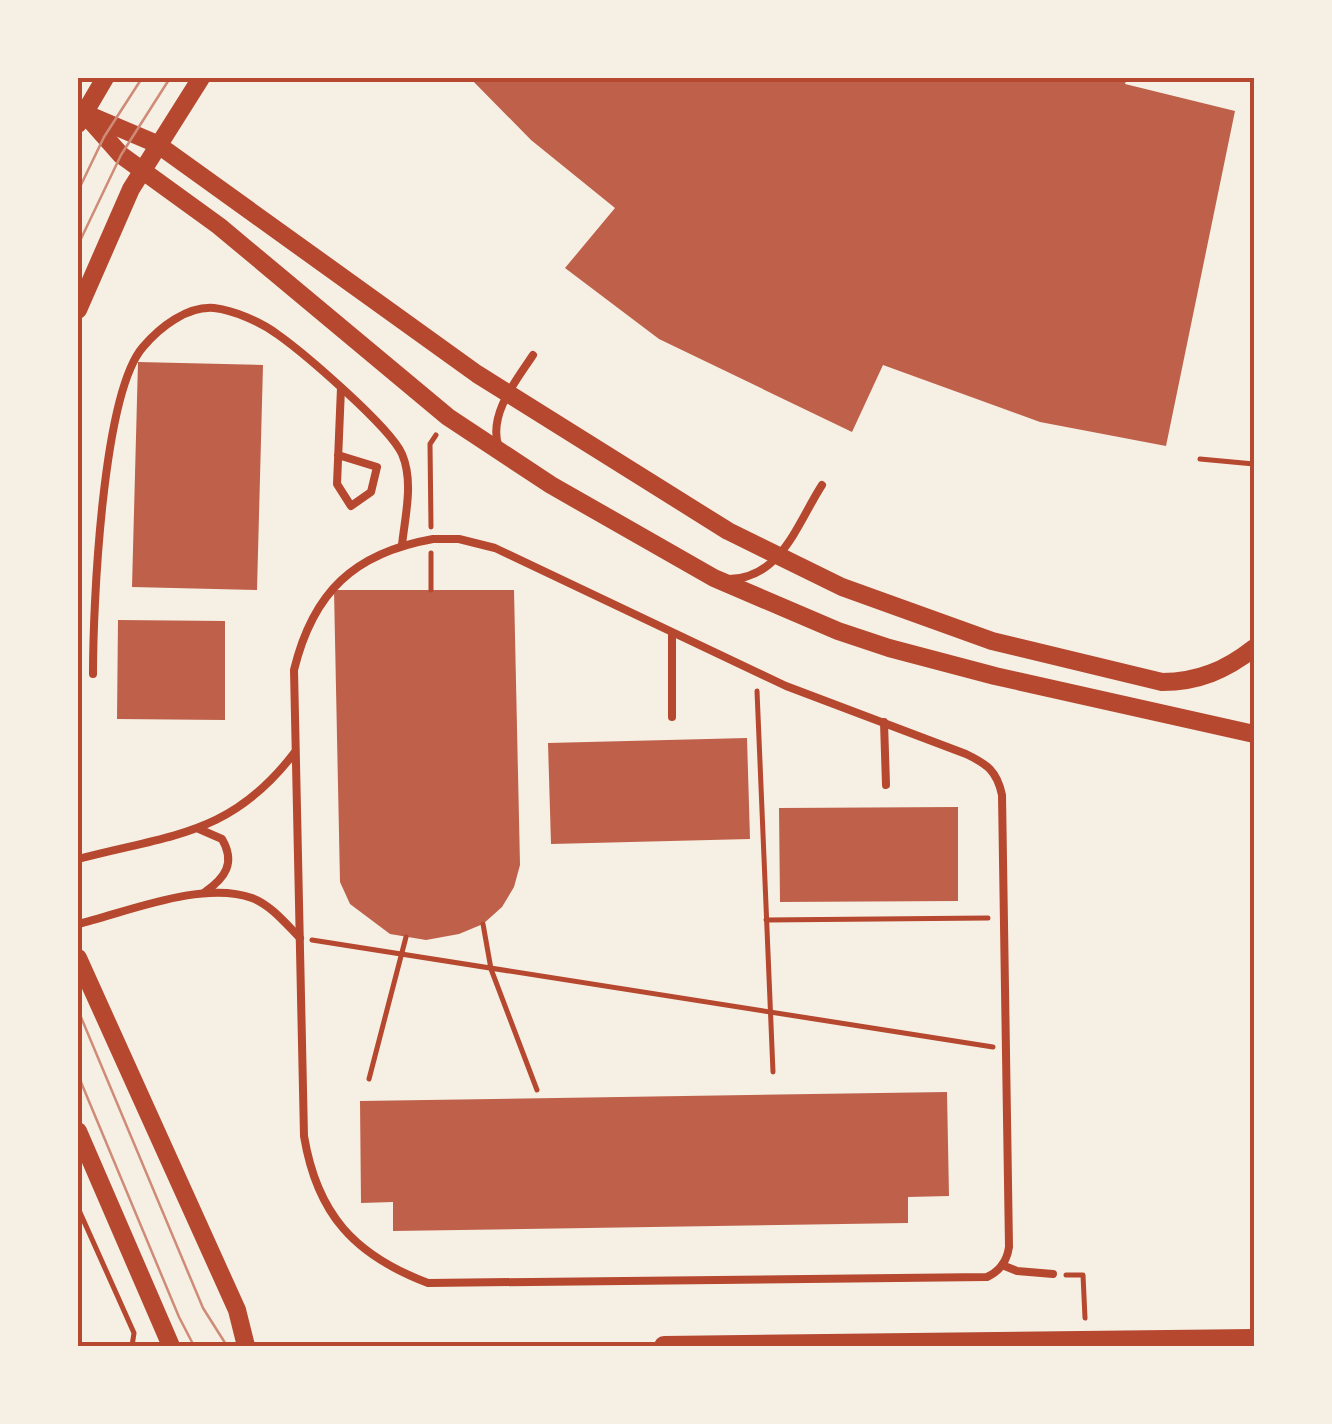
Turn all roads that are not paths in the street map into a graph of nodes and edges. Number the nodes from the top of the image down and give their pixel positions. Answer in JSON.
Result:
{"nodes":[{"id":1,"x":105,"y":78,"type":"edge"},
{"id":2,"x":200,"y":78,"type":"edge"},
{"id":3,"x":80,"y":118,"type":"edge"},
{"id":4,"x":158,"y":144,"type":"junction"},
{"id":5,"x":142,"y":170,"type":"junction"},
{"id":6,"x":78,"y":310,"type":"edge"},
{"id":7,"x":533,"y":355,"type":"dead end"},
{"id":8,"x":341,"y":388,"type":"junction"},
{"id":9,"x":508,"y":395,"type":"junction"},
{"id":10,"x":500,"y":453,"type":"junction"},
{"id":11,"x":338,"y":454,"type":"junction"},
{"id":12,"x":822,"y":484,"type":"dead end"},
{"id":13,"x":402,"y":544,"type":"junction"},
{"id":14,"x":778,"y":558,"type":"junction"},
{"id":15,"x":714,"y":578,"type":"junction"},
{"id":16,"x":672,"y":634,"type":"junction"},
{"id":17,"x":1254,"y":648,"type":"edge"},
{"id":18,"x":93,"y":674,"type":"dead end"},
{"id":19,"x":672,"y":717,"type":"dead end"},
{"id":20,"x":884,"y":722,"type":"junction"},
{"id":21,"x":1254,"y":734,"type":"edge"},
{"id":22,"x":296,"y":752,"type":"junction"},
{"id":23,"x":886,"y":785,"type":"dead end"},
{"id":24,"x":199,"y":828,"type":"junction"},
{"id":25,"x":78,"y":860,"type":"edge"},
{"id":26,"x":204,"y":893,"type":"junction"},
{"id":27,"x":78,"y":924,"type":"edge"},
{"id":28,"x":300,"y":938,"type":"junction"},
{"id":29,"x":78,"y":958,"type":"edge"},
{"id":30,"x":78,"y":1131,"type":"edge"},
{"id":31,"x":1002,"y":1266,"type":"junction"},
{"id":32,"x":1053,"y":1274,"type":"road end"},
{"id":33,"x":1254,"y":1339,"type":"edge"},
{"id":34,"x":171,"y":1346,"type":"edge"},
{"id":35,"x":246,"y":1346,"type":"edge"},
{"id":36,"x":664,"y":1346,"type":"edge"}],
"edges":[{"from":1,"to":3,"type":"street"},
{"from":2,"to":4,"type":"street"},
{"from":3,"to":4,"type":"street"},
{"from":3,"to":5,"type":"street"},
{"from":4,"to":5,"type":"street"},
{"from":4,"to":9,"type":"street"},
{"from":5,"to":6,"type":"street"},
{"from":5,"to":10,"type":"street"},
{"from":7,"to":9,"type":"lane"},
{"from":8,"to":11,"type":"lane"},
{"from":8,"to":13,"type":"lane"},
{"from":8,"to":18,"type":"lane"},
{"from":9,"to":10,"type":"lane"},
{"from":9,"to":14,"type":"street"},
{"from":10,"to":15,"type":"street"},
{"from":11,"to":11,"type":"lane"},
{"from":12,"to":14,"type":"lane"},
{"from":13,"to":16,"type":"lane"},
{"from":13,"to":22,"type":"lane"},
{"from":14,"to":15,"type":"lane"},
{"from":14,"to":17,"type":"street"},
{"from":15,"to":21,"type":"street"},
{"from":16,"to":19,"type":"lane"},
{"from":16,"to":20,"type":"lane"},
{"from":20,"to":23,"type":"lane"},
{"from":20,"to":31,"type":"lane"},
{"from":22,"to":24,"type":"lane"},
{"from":22,"to":28,"type":"lane"},
{"from":24,"to":25,"type":"lane"},
{"from":24,"to":26,"type":"lane"},
{"from":26,"to":27,"type":"lane"},
{"from":26,"to":28,"type":"lane"},
{"from":28,"to":31,"type":"lane"},
{"from":29,"to":35,"type":"street"},
{"from":30,"to":34,"type":"street"},
{"from":31,"to":32,"type":"lane"},
{"from":33,"to":36,"type":"main road"}]}
